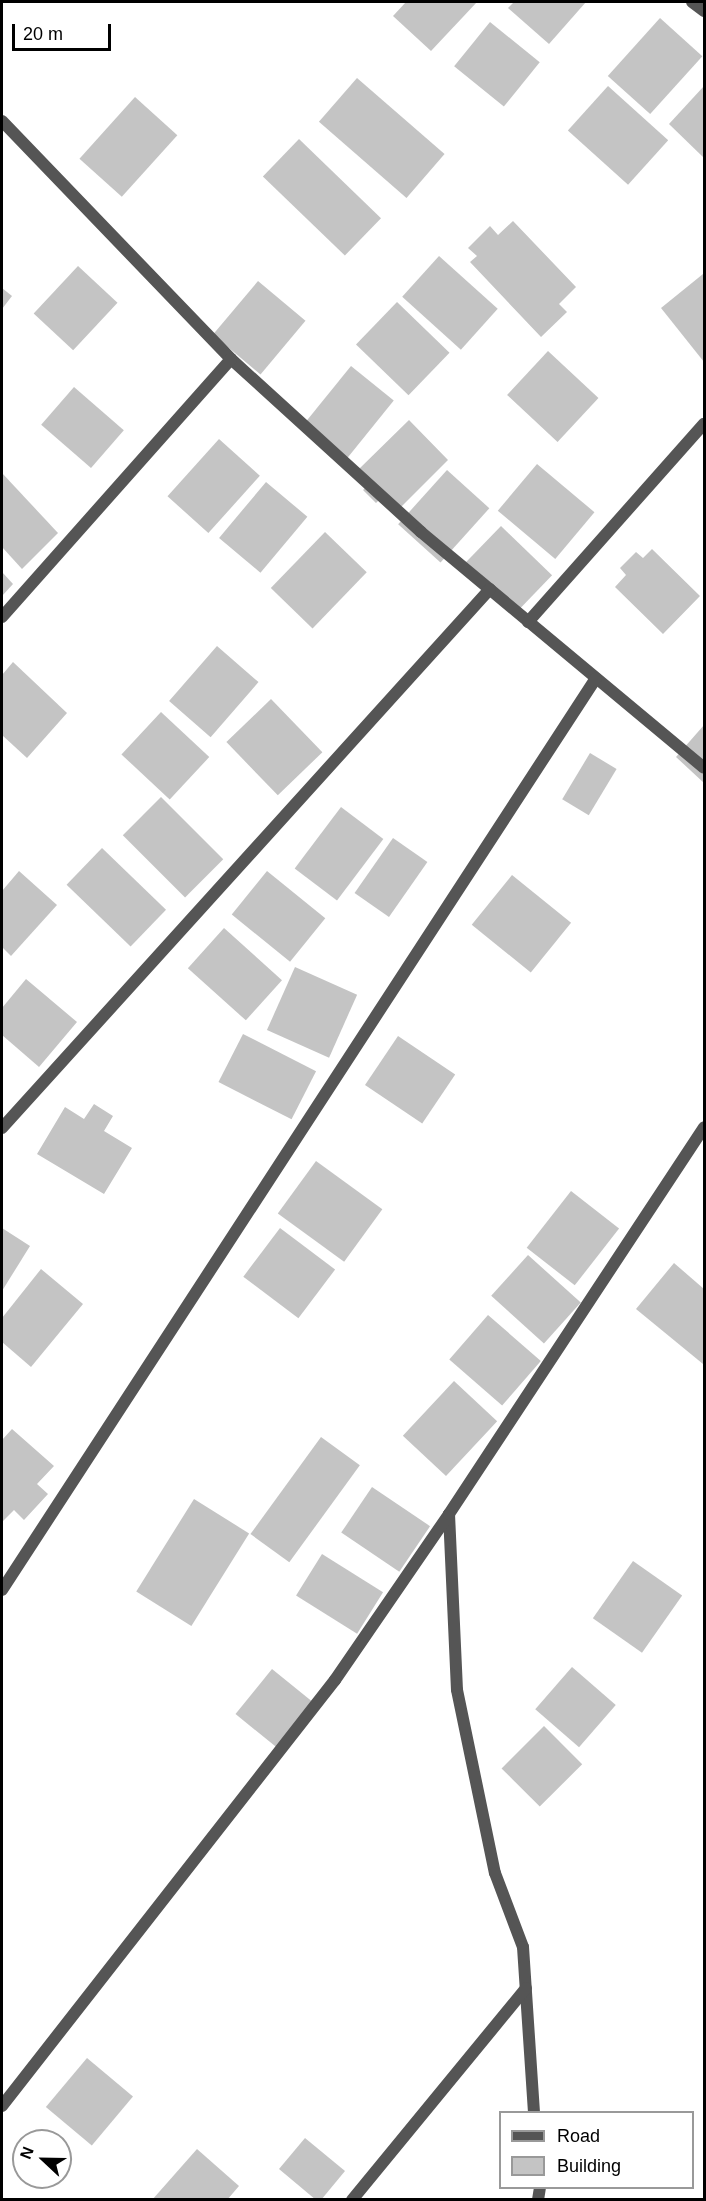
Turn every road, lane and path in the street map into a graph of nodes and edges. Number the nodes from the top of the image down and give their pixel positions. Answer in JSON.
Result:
{"nodes":[{"id":1,"x":693,"y":2,"type":"edge"},
{"id":2,"x":705,"y":11,"type":"edge"},
{"id":3,"x":2,"y":121,"type":"edge"},
{"id":4,"x":231,"y":359,"type":"junction"},
{"id":5,"x":705,"y":424,"type":"edge"},
{"id":6,"x":490,"y":589,"type":"junction"},
{"id":7,"x":2,"y":617,"type":"edge"},
{"id":8,"x":528,"y":622,"type":"junction"},
{"id":9,"x":596,"y":678,"type":"junction"},
{"id":10,"x":705,"y":768,"type":"edge"},
{"id":11,"x":2,"y":1128,"type":"edge"},
{"id":12,"x":705,"y":1128,"type":"edge"},
{"id":13,"x":449,"y":1514,"type":"junction"},
{"id":14,"x":2,"y":1590,"type":"edge"},
{"id":15,"x":526,"y":1988,"type":"junction"},
{"id":16,"x":2,"y":2106,"type":"edge"},
{"id":17,"x":534,"y":2111,"type":"edge"},
{"id":18,"x":352,"y":2199,"type":"edge"}],
"edges":[{"from":1,"to":2,"type":"street"},
{"from":3,"to":4,"type":"street"},
{"from":4,"to":6,"type":"street"},
{"from":4,"to":7,"type":"street"},
{"from":5,"to":8,"type":"street"},
{"from":6,"to":8,"type":"street"},
{"from":6,"to":11,"type":"street"},
{"from":8,"to":9,"type":"street"},
{"from":9,"to":10,"type":"street"},
{"from":9,"to":14,"type":"street"},
{"from":12,"to":13,"type":"street"},
{"from":13,"to":15,"type":"street"},
{"from":13,"to":16,"type":"street"},
{"from":15,"to":17,"type":"street"},
{"from":15,"to":18,"type":"street"}]}
